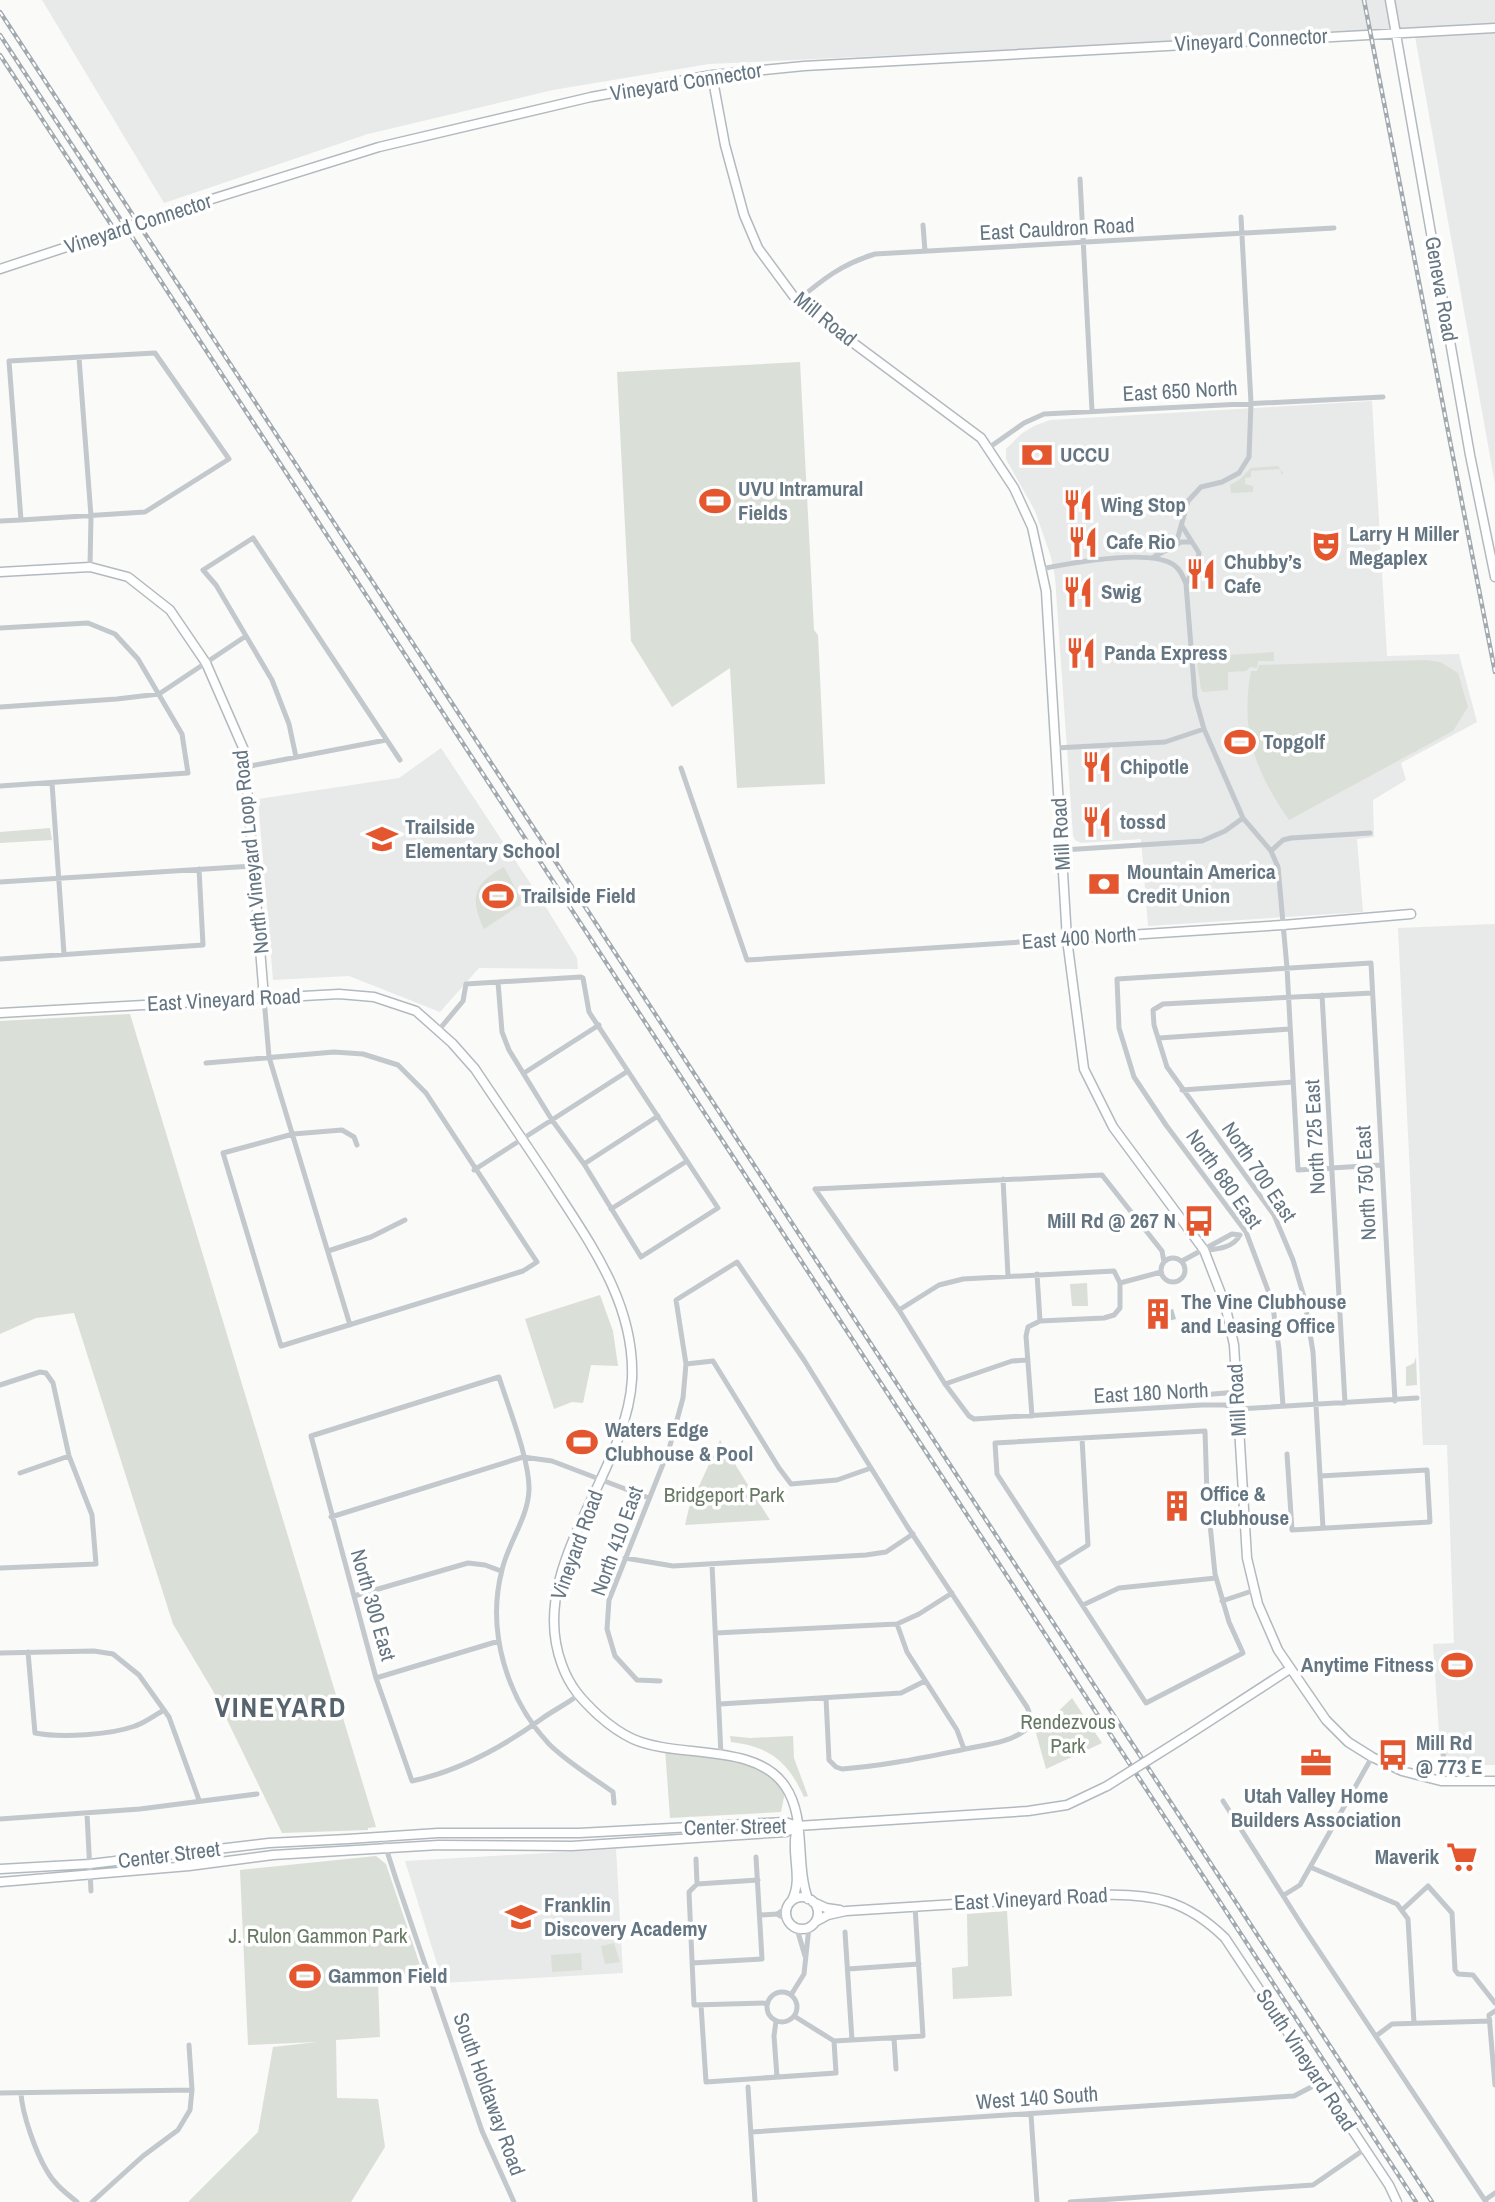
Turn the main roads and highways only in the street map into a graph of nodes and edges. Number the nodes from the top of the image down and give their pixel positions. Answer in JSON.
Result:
{"nodes":[{"id":1,"x":1390,"y":0,"type":"edge"},
{"id":2,"x":1495,"y":28,"type":"edge"},
{"id":3,"x":1396,"y":32,"type":"junction"},
{"id":4,"x":712,"y":75,"type":"junction"},
{"id":5,"x":0,"y":269,"type":"edge"},
{"id":6,"x":0,"y":572,"type":"edge"},
{"id":7,"x":1495,"y":577,"type":"edge"},
{"id":8,"x":1411,"y":914,"type":"dead end"},
{"id":9,"x":1067,"y":939,"type":"junction"},
{"id":10,"x":264,"y":998,"type":"junction"},
{"id":11,"x":0,"y":1013,"type":"edge"},
{"id":12,"x":438,"y":1031,"type":"joint"},
{"id":13,"x":1290,"y":1669,"type":"junction"},
{"id":14,"x":1495,"y":1781,"type":"edge"},
{"id":15,"x":797,"y":1826,"type":"junction"},
{"id":16,"x":525,"y":1834,"type":"junction"},
{"id":17,"x":563,"y":1834,"type":"junction"},
{"id":18,"x":480,"y":1845,"type":"junction"},
{"id":19,"x":572,"y":1846,"type":"junction"},
{"id":20,"x":0,"y":1870,"type":"edge"},
{"id":21,"x":0,"y":1882,"type":"edge"},
{"id":22,"x":792,"y":1900,"type":"junction"},
{"id":23,"x":810,"y":1900,"type":"junction"},
{"id":24,"x":846,"y":1911,"type":"junction"},
{"id":25,"x":1209,"y":1923,"type":"joint"},
{"id":26,"x":812,"y":1925,"type":"junction"},
{"id":27,"x":1397,"y":2202,"type":"edge"}],
"edges":[{"from":1,"to":3,"type":"main road","name":"Geneva Road"},
{"from":2,"to":3,"type":"main road","name":"Vineyard Connector"},
{"from":3,"to":4,"type":"main road","name":"Vineyard Connector"},
{"from":3,"to":7,"type":"main road","name":"Geneva Road"},
{"from":4,"to":5,"type":"main road","name":"Vineyard Connector","bridge":true},
{"from":4,"to":9,"type":"main road","name":"Mill Road"},
{"from":6,"to":10,"type":"main road","name":"North Vineyard Loop Road"},
{"from":8,"to":9,"type":"main road","name":"East 400 North"},
{"from":9,"to":13,"type":"main road","name":"Mill Road"},
{"from":10,"to":11,"type":"main road","name":"East Vineyard Road"},
{"from":10,"to":12,"type":"main road","name":"East Vineyard Road"},
{"from":12,"to":15,"type":"main road","name":"Vineyard Road"},
{"from":13,"to":14,"type":"main road","name":"Mill Road"},
{"from":13,"to":15,"type":"main road","name":"Center Street","bridge":true},
{"from":15,"to":17,"type":"main road","name":"Center Street"},
{"from":15,"to":19,"type":"main road","name":"Center Street"},
{"from":15,"to":22,"type":"main road"},
{"from":15,"to":23,"type":"main road"},
{"from":16,"to":17,"type":"main road","name":"Center Street"},
{"from":16,"to":18,"type":"main road"},
{"from":16,"to":20,"type":"main road","name":"Center Street"},
{"from":17,"to":19,"type":"main road"},
{"from":18,"to":19,"type":"main road","name":"Center Street"},
{"from":18,"to":21,"type":"main road","name":"Center Street"},
{"from":22,"to":23,"type":"main road"},
{"from":22,"to":26,"type":"main road"},
{"from":23,"to":24,"type":"main road","name":"East Vineyard Road"},
{"from":23,"to":26,"type":"main road"},
{"from":24,"to":25,"type":"main road","name":"East Vineyard Road"},
{"from":24,"to":26,"type":"main road","name":"East Vineyard Road"},
{"from":25,"to":27,"type":"main road","name":"South Vineyard Road"}]}
